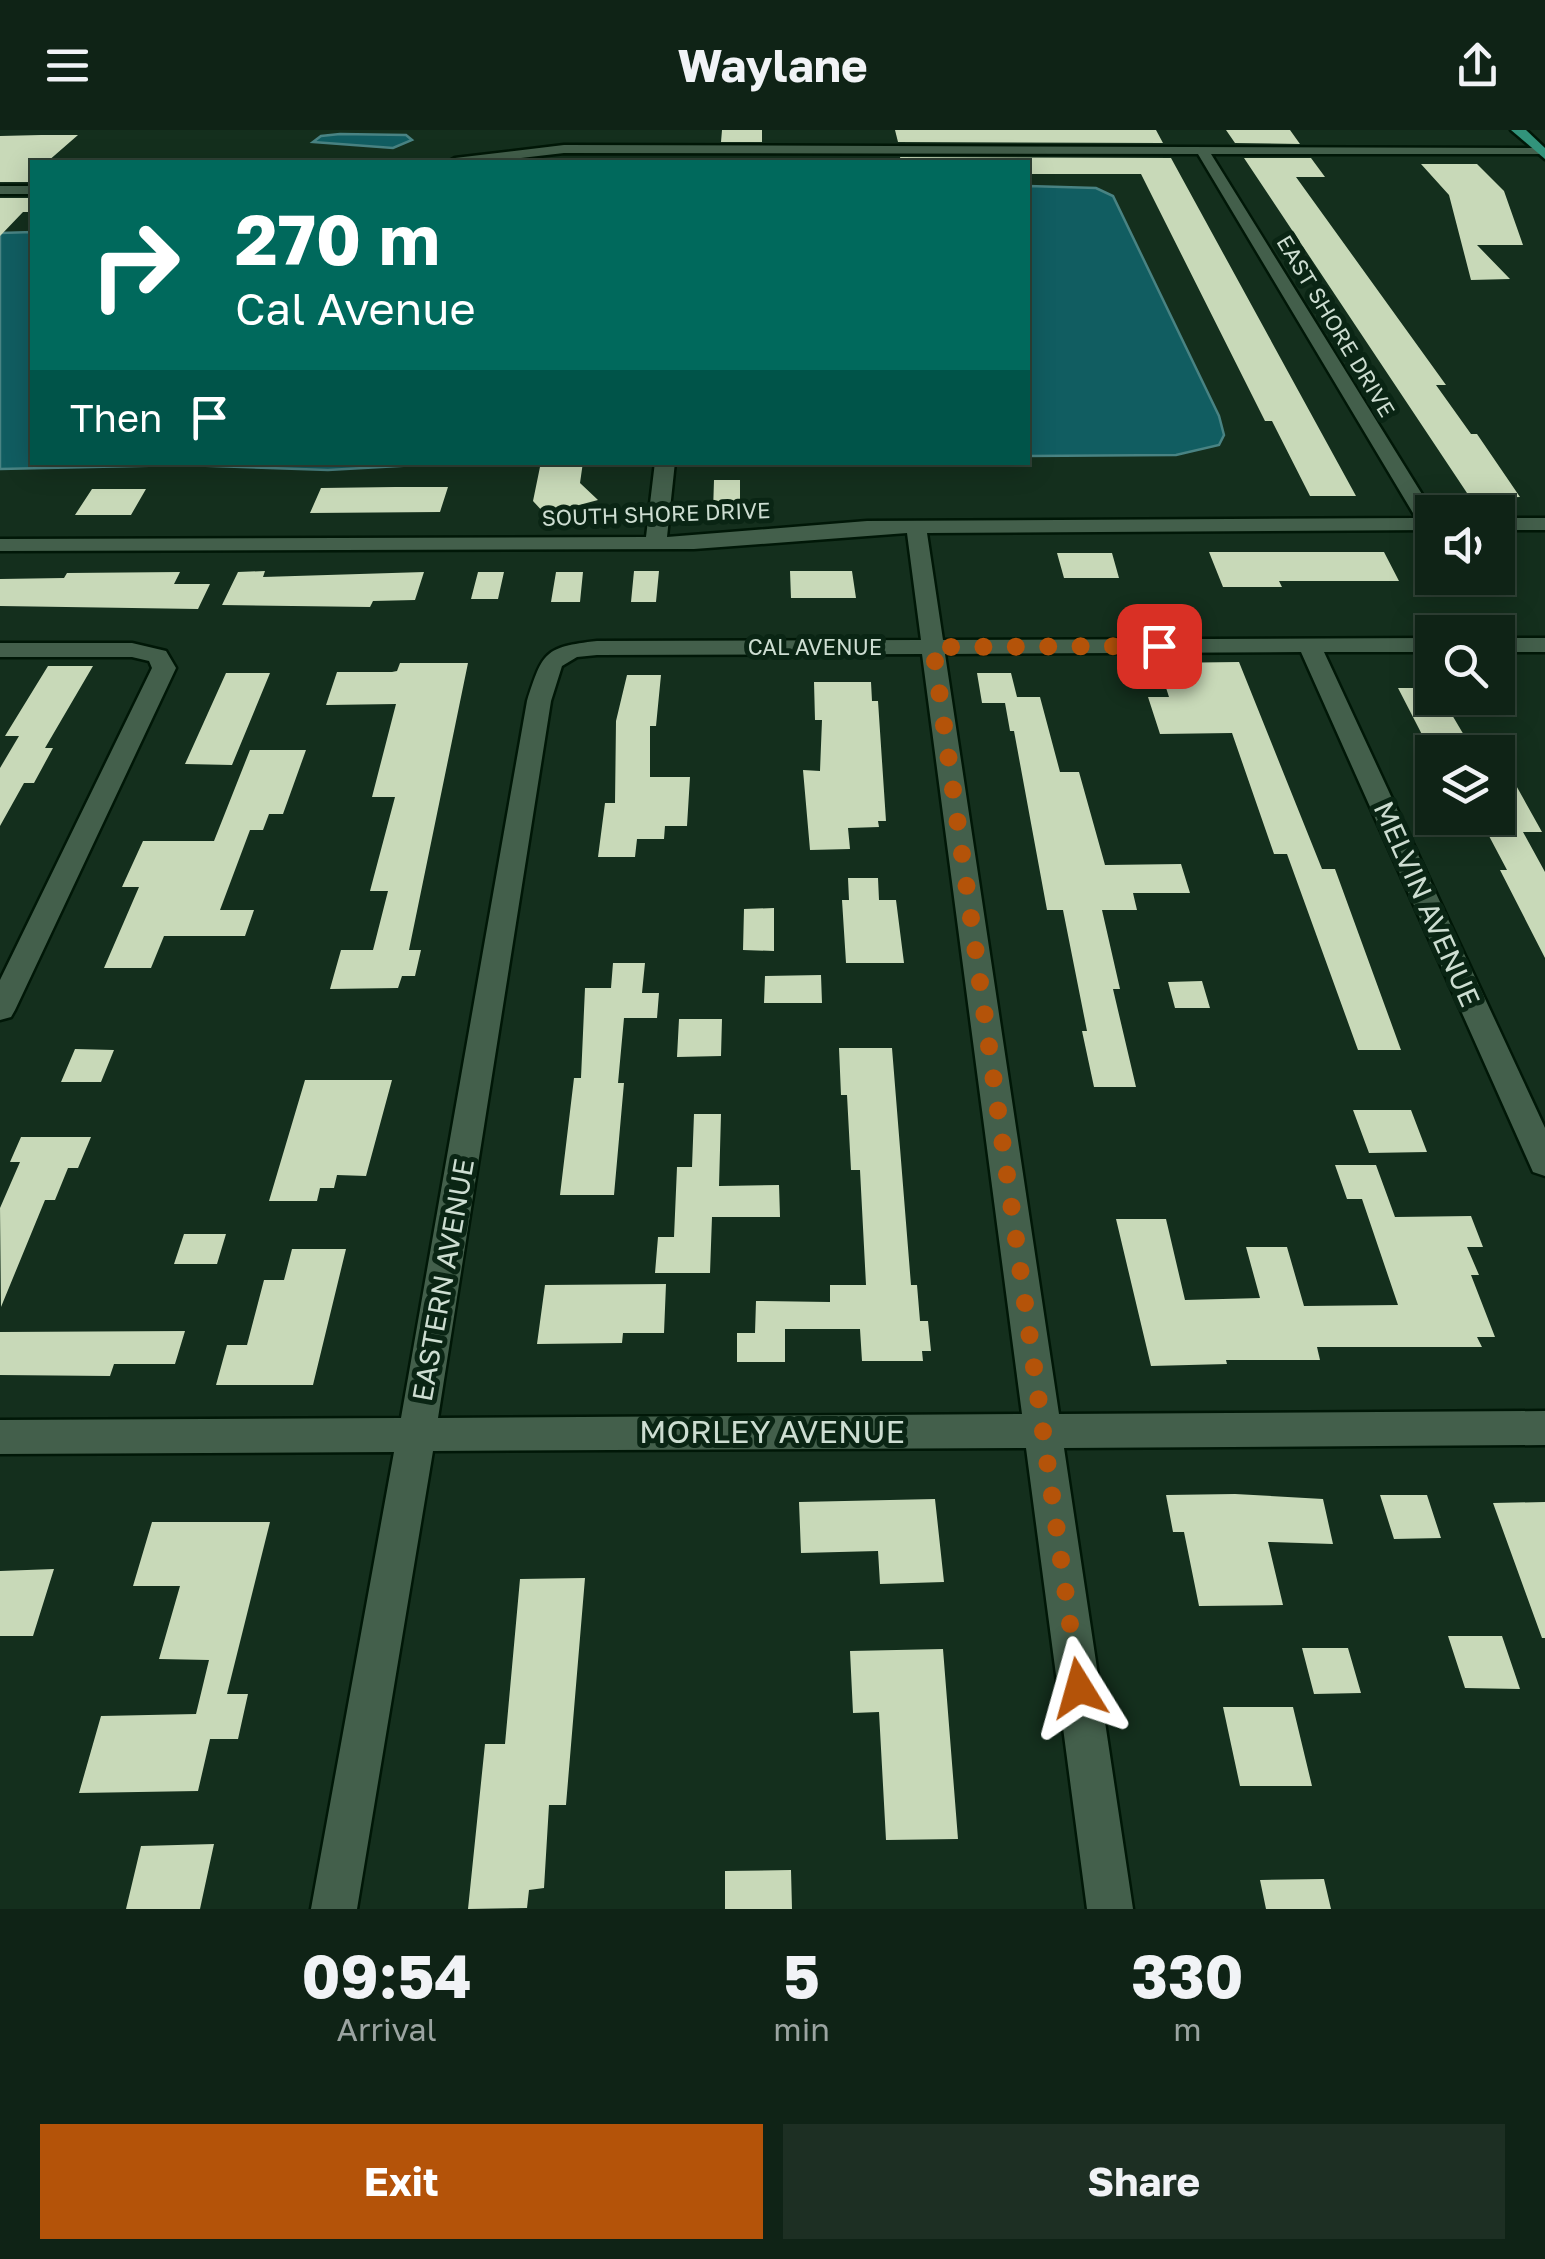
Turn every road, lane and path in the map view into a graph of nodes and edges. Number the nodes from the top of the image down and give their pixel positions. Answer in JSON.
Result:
{"nodes":[{"id":1,"x":1518,"y":130,"type":"edge"},
{"id":2,"x":860,"y":131,"type":"edge"},
{"id":3,"x":863,"y":150,"type":"junction"},
{"id":4,"x":1203,"y":151,"type":"junction"},
{"id":5,"x":1542,"y":153,"type":"edge"},
{"id":6,"x":469,"y":160,"type":"edge"},
{"id":7,"x":0,"y":190,"type":"edge"},
{"id":8,"x":30,"y":190,"type":"edge"},
{"id":9,"x":664,"y":465,"type":"edge"},
{"id":10,"x":1415,"y":498,"type":"edge"},
{"id":11,"x":1415,"y":524,"type":"edge"},
{"id":12,"x":1515,"y":524,"type":"edge"},
{"id":13,"x":1545,"y":524,"type":"edge"},
{"id":14,"x":916,"y":526,"type":"junction"},
{"id":15,"x":656,"y":543,"type":"junction"},
{"id":16,"x":0,"y":545,"type":"edge"},
{"id":17,"x":1545,"y":644,"type":"edge"},
{"id":18,"x":1415,"y":645,"type":"edge"},
{"id":19,"x":1515,"y":645,"type":"edge"},
{"id":20,"x":1310,"y":646,"type":"junction"},
{"id":21,"x":933,"y":647,"type":"junction"},
{"id":22,"x":0,"y":650,"type":"edge"},
{"id":23,"x":559,"y":655,"type":"joint"},
{"id":24,"x":0,"y":1010,"type":"edge"},
{"id":25,"x":1545,"y":1163,"type":"edge"},
{"id":26,"x":1545,"y":1428,"type":"edge"},
{"id":27,"x":1043,"y":1430,"type":"junction"},
{"id":28,"x":417,"y":1434,"type":"junction"},
{"id":29,"x":0,"y":1437,"type":"edge"},
{"id":30,"x":334,"y":1909,"type":"edge"},
{"id":31,"x":1110,"y":1909,"type":"edge"}],
"edges":[{"from":1,"to":5,"type":"main road"},
{"from":2,"to":3,"type":"street"},
{"from":3,"to":4,"type":"street"},
{"from":3,"to":6,"type":"street"},
{"from":4,"to":5,"type":"street"},
{"from":4,"to":10,"type":"street","name":"EAST SHORE DRIVE"},
{"from":7,"to":8,"type":"street"},
{"from":9,"to":15,"type":"street"},
{"from":11,"to":14,"type":"street","name":"SOUTH SHORE DRIVE"},
{"from":12,"to":13,"type":"street"},
{"from":14,"to":15,"type":"street","name":"SOUTH SHORE DRIVE"},
{"from":14,"to":21,"type":"street"},
{"from":15,"to":16,"type":"street","name":"SOUTH SHORE DRIVE"},
{"from":17,"to":19,"type":"street"},
{"from":18,"to":20,"type":"street","name":"CAL AVENUE"},
{"from":20,"to":21,"type":"street","name":"CAL AVENUE"},
{"from":20,"to":25,"type":"street","name":"MELVIN AVENUE"},
{"from":21,"to":23,"type":"street","name":"CAL AVENUE"},
{"from":21,"to":27,"type":"street"},
{"from":22,"to":24,"type":"street"},
{"from":23,"to":28,"type":"street","name":"EASTERN AVENUE"},
{"from":26,"to":27,"type":"street","name":"MORLEY AVENUE"},
{"from":27,"to":28,"type":"street","name":"MORLEY AVENUE"},
{"from":27,"to":31,"type":"street"},
{"from":28,"to":29,"type":"street","name":"MORLEY AVENUE"},
{"from":28,"to":30,"type":"street","name":"EASTERN AVENUE"}]}
